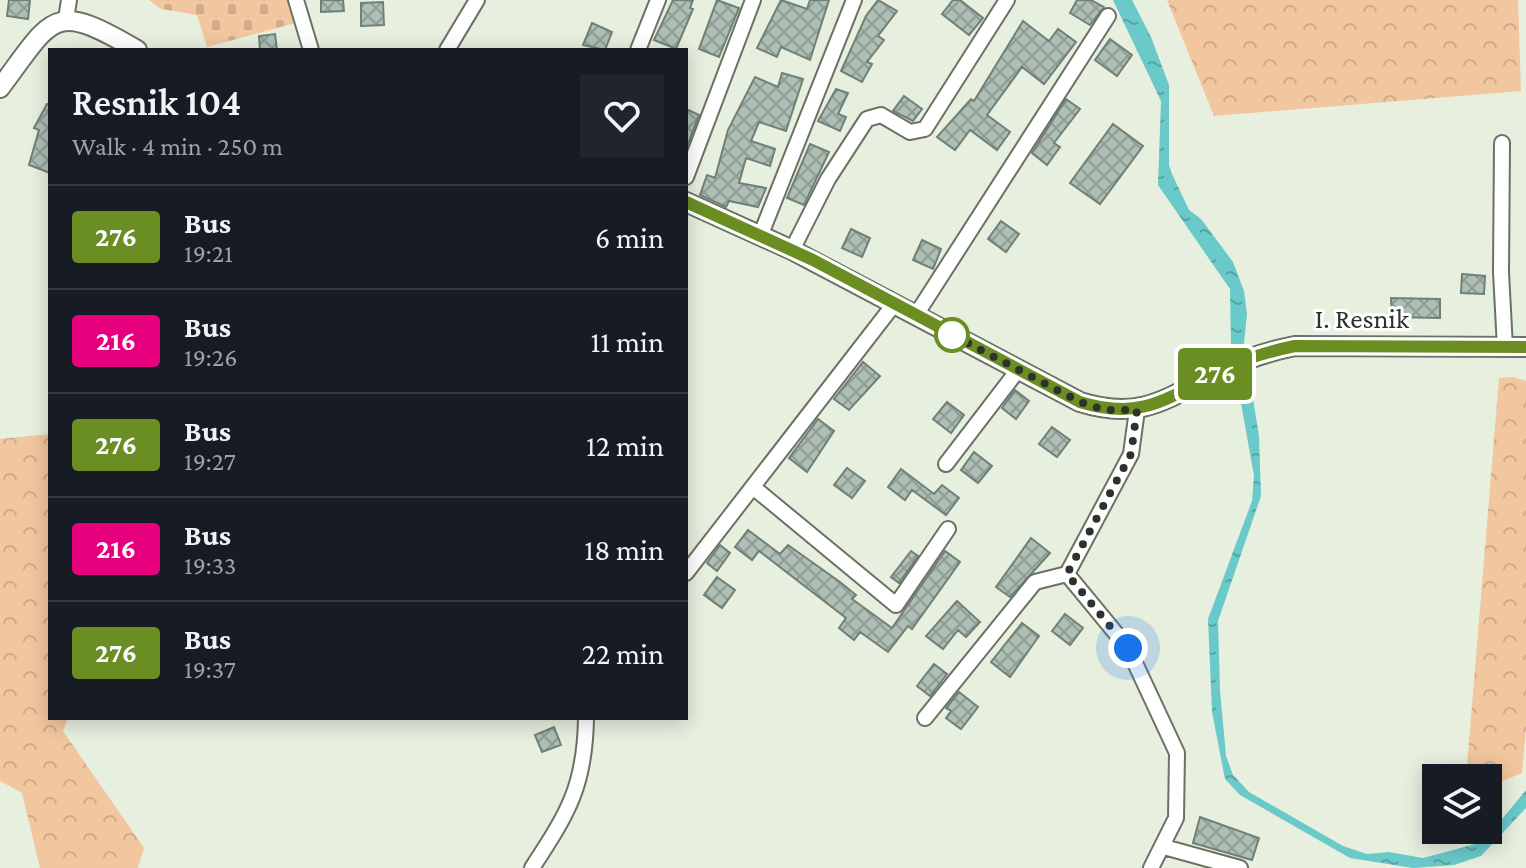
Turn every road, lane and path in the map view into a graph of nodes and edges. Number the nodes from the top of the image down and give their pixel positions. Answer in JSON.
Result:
{"nodes":[{"id":1,"x":69,"y":0,"type":"edge"},
{"id":2,"x":296,"y":0,"type":"edge"},
{"id":3,"x":477,"y":0,"type":"edge"},
{"id":4,"x":658,"y":0,"type":"edge"},
{"id":5,"x":753,"y":0,"type":"edge"},
{"id":6,"x":854,"y":0,"type":"edge"},
{"id":7,"x":1007,"y":0,"type":"edge"},
{"id":8,"x":1108,"y":16,"type":"dead end"},
{"id":9,"x":66,"y":19,"type":"junction"},
{"id":10,"x":133,"y":48,"type":"edge"},
{"id":11,"x":310,"y":48,"type":"edge"},
{"id":12,"x":448,"y":48,"type":"edge"},
{"id":13,"x":639,"y":48,"type":"edge"},
{"id":14,"x":0,"y":88,"type":"edge"},
{"id":15,"x":1502,"y":143,"type":"dead end"},
{"id":16,"x":688,"y":172,"type":"edge"},
{"id":17,"x":688,"y":203,"type":"edge"},
{"id":18,"x":761,"y":234,"type":"junction"},
{"id":19,"x":792,"y":250,"type":"junction"},
{"id":20,"x":895,"y":303,"type":"junction"},
{"id":21,"x":916,"y":315,"type":"junction"},
{"id":22,"x":1526,"y":347,"type":"edge"},
{"id":23,"x":1505,"y":348,"type":"junction"},
{"id":24,"x":1018,"y":370,"type":"junction"},
{"id":25,"x":1137,"y":410,"type":"junction"},
{"id":26,"x":946,"y":464,"type":"dead end"},
{"id":27,"x":753,"y":487,"type":"junction"},
{"id":28,"x":948,"y":529,"type":"dead end"},
{"id":29,"x":688,"y":570,"type":"edge"},
{"id":30,"x":1067,"y":574,"type":"junction"},
{"id":31,"x":925,"y":718,"type":"dead end"},
{"id":32,"x":586,"y":720,"type":"edge"},
{"id":33,"x":1164,"y":847,"type":"junction"},
{"id":34,"x":532,"y":868,"type":"edge"},
{"id":35,"x":1151,"y":868,"type":"edge"},
{"id":36,"x":1240,"y":868,"type":"edge"}],
"edges":[{"from":1,"to":9,"type":"street"},
{"from":2,"to":11,"type":"street"},
{"from":3,"to":12,"type":"street"},
{"from":4,"to":13,"type":"street"},
{"from":5,"to":16,"type":"street"},
{"from":6,"to":18,"type":"street"},
{"from":7,"to":19,"type":"street"},
{"from":8,"to":21,"type":"street"},
{"from":9,"to":10,"type":"street"},
{"from":9,"to":14,"type":"street"},
{"from":15,"to":23,"type":"street"},
{"from":17,"to":18,"type":"street","name":"I. Resnik"},
{"from":18,"to":19,"type":"street","name":"I. Resnik"},
{"from":19,"to":20,"type":"street","name":"I. Resnik"},
{"from":20,"to":21,"type":"street","name":"I. Resnik"},
{"from":20,"to":27,"type":"street"},
{"from":21,"to":24,"type":"street","name":"I. Resnik"},
{"from":22,"to":23,"type":"street","name":"I. Resnik"},
{"from":23,"to":25,"type":"street","name":"I. Resnik"},
{"from":24,"to":25,"type":"street","name":"I. Resnik"},
{"from":24,"to":26,"type":"street"},
{"from":25,"to":30,"type":"street"},
{"from":27,"to":28,"type":"street"},
{"from":27,"to":29,"type":"street"},
{"from":30,"to":31,"type":"street"},
{"from":30,"to":33,"type":"street"},
{"from":32,"to":34,"type":"street"},
{"from":33,"to":35,"type":"street"},
{"from":33,"to":36,"type":"street"}]}
